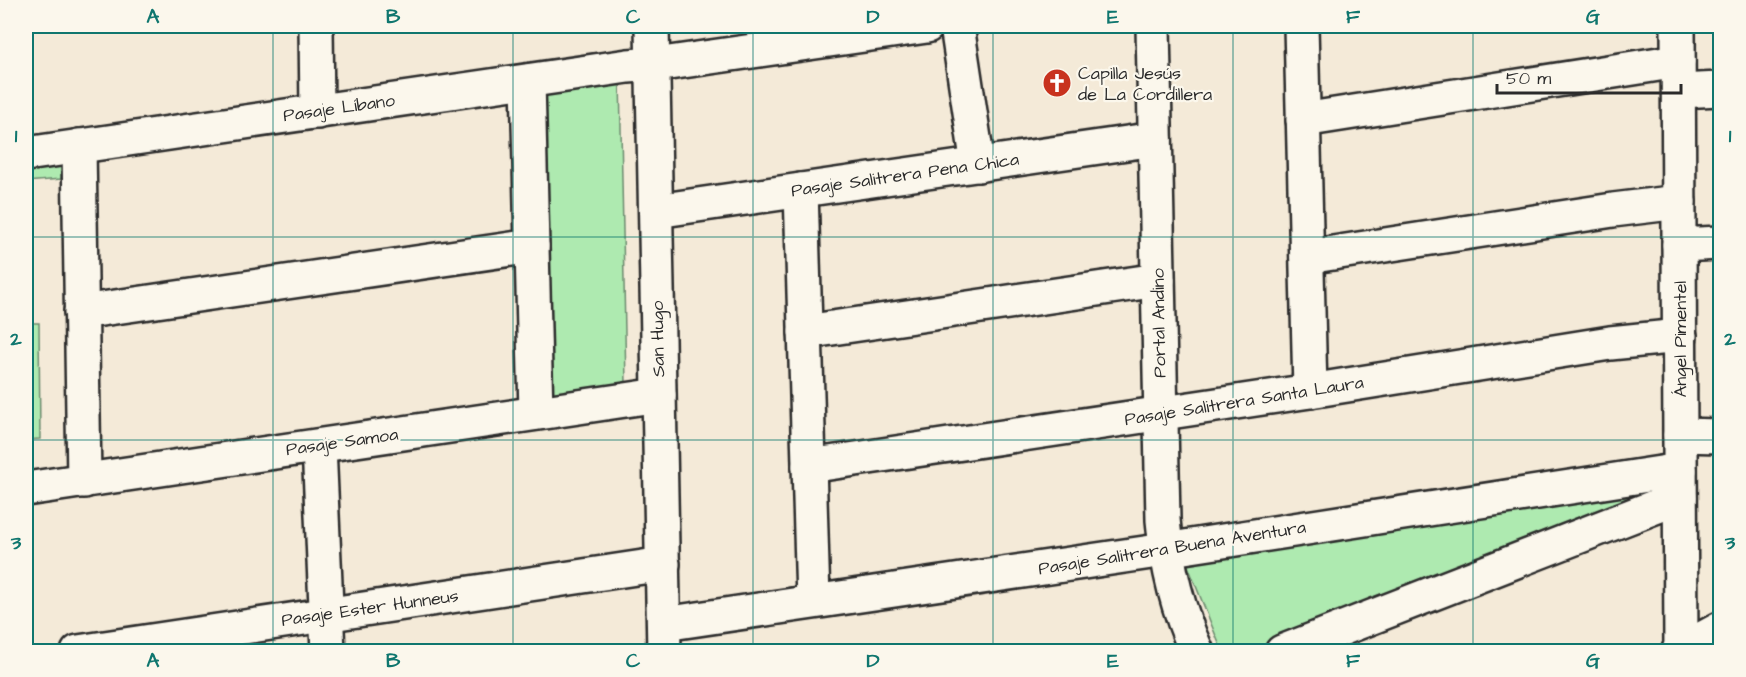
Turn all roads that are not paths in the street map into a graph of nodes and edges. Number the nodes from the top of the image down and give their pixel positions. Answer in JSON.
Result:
{"nodes":[{"id":1,"x":316,"y":26,"type":"edge"},
{"id":2,"x":652,"y":26,"type":"edge"},
{"id":3,"x":927,"y":26,"type":"edge"},
{"id":4,"x":957,"y":26,"type":"edge"},
{"id":5,"x":1153,"y":26,"type":"edge"},
{"id":6,"x":1301,"y":26,"type":"edge"},
{"id":7,"x":1678,"y":26,"type":"edge"},
{"id":8,"x":801,"y":35,"type":"edge"},
{"id":9,"x":653,"y":65,"type":"junction"},
{"id":10,"x":1679,"y":76,"type":"junction"},
{"id":11,"x":528,"y":81,"type":"junction"},
{"id":12,"x":1720,"y":89,"type":"edge"},
{"id":13,"x":317,"y":112,"type":"junction"},
{"id":14,"x":1303,"y":120,"type":"junction"},
{"id":15,"x":1155,"y":139,"type":"junction"},
{"id":16,"x":79,"y":146,"type":"junction"},
{"id":17,"x":26,"y":154,"type":"edge"},
{"id":18,"x":978,"y":165,"type":"junction"},
{"id":19,"x":801,"y":190,"type":"junction"},
{"id":20,"x":1679,"y":202,"type":"junction"},
{"id":21,"x":656,"y":211,"type":"junction"},
{"id":22,"x":1720,"y":243,"type":"edge"},
{"id":23,"x":1679,"y":245,"type":"junction"},
{"id":24,"x":532,"y":246,"type":"junction"},
{"id":25,"x":1307,"y":257,"type":"junction"},
{"id":26,"x":1158,"y":280,"type":"junction"},
{"id":27,"x":81,"y":312,"type":"junction"},
{"id":28,"x":805,"y":332,"type":"junction"},
{"id":29,"x":1680,"y":336,"type":"junction"},
{"id":30,"x":1311,"y":391,"type":"junction"},
{"id":31,"x":659,"y":395,"type":"junction"},
{"id":32,"x":536,"y":413,"type":"junction"},
{"id":33,"x":1160,"y":413,"type":"junction"},
{"id":34,"x":1680,"y":435,"type":"junction"},
{"id":35,"x":1720,"y":436,"type":"edge"},
{"id":36,"x":319,"y":446,"type":"junction"},
{"id":37,"x":809,"y":466,"type":"junction"},
{"id":38,"x":84,"y":481,"type":"junction"},
{"id":39,"x":1680,"y":483,"type":"junction"},
{"id":40,"x":26,"y":489,"type":"edge"},
{"id":41,"x":1165,"y":550,"type":"junction"},
{"id":42,"x":663,"y":564,"type":"junction"},
{"id":43,"x":813,"y":601,"type":"junction"},
{"id":44,"x":327,"y":614,"type":"junction"},
{"id":45,"x":1720,"y":629,"type":"edge"},
{"id":46,"x":664,"y":638,"type":"edge"},
{"id":47,"x":78,"y":651,"type":"edge"},
{"id":48,"x":328,"y":651,"type":"edge"},
{"id":49,"x":1197,"y":651,"type":"edge"},
{"id":50,"x":1282,"y":651,"type":"edge"},
{"id":51,"x":1680,"y":651,"type":"edge"}],
"edges":[{"from":1,"to":13,"type":"street"},
{"from":2,"to":9,"type":"street","name":"San Hugo"},
{"from":3,"to":8,"type":"street","name":"Pasaje Líbano"},
{"from":4,"to":18,"type":"street"},
{"from":5,"to":15,"type":"street","name":"Portal Andino"},
{"from":6,"to":14,"type":"street"},
{"from":7,"to":10,"type":"street","name":"Ángel Pimentel"},
{"from":8,"to":9,"type":"street","name":"Pasaje Líbano"},
{"from":9,"to":11,"type":"street","name":"Pasaje Líbano"},
{"from":9,"to":21,"type":"street","name":"San Hugo"},
{"from":10,"to":12,"type":"street"},
{"from":10,"to":14,"type":"street"},
{"from":10,"to":20,"type":"street","name":"Ángel Pimentel"},
{"from":11,"to":13,"type":"street","name":"Pasaje Líbano"},
{"from":11,"to":24,"type":"street"},
{"from":13,"to":16,"type":"street","name":"Pasaje Líbano"},
{"from":14,"to":25,"type":"street"},
{"from":15,"to":18,"type":"street","name":"Pasaje Salitrera Pena Chica"},
{"from":15,"to":26,"type":"street","name":"Portal Andino"},
{"from":16,"to":17,"type":"street","name":"Pasaje Líbano"},
{"from":16,"to":27,"type":"street"},
{"from":18,"to":19,"type":"street","name":"Pasaje Salitrera Pena Chica"},
{"from":19,"to":21,"type":"street","name":"Pasaje Salitrera Pena Chica"},
{"from":19,"to":28,"type":"street"},
{"from":20,"to":23,"type":"street","name":"Ángel Pimentel"},
{"from":20,"to":25,"type":"street"},
{"from":21,"to":31,"type":"street","name":"San Hugo"},
{"from":22,"to":23,"type":"street"},
{"from":23,"to":29,"type":"street","name":"Ángel Pimentel"},
{"from":24,"to":27,"type":"street"},
{"from":24,"to":32,"type":"street"},
{"from":25,"to":30,"type":"street"},
{"from":26,"to":28,"type":"street"},
{"from":26,"to":33,"type":"street","name":"Portal Andino"},
{"from":27,"to":38,"type":"street"},
{"from":28,"to":37,"type":"street"},
{"from":29,"to":30,"type":"street","name":"Pasaje Salitrera Santa Laura"},
{"from":29,"to":34,"type":"street","name":"Ángel Pimentel"},
{"from":30,"to":33,"type":"street","name":"Pasaje Salitrera Santa Laura"},
{"from":31,"to":32,"type":"street","name":"Pasaje Samoa"},
{"from":31,"to":42,"type":"street","name":"San Hugo"},
{"from":32,"to":36,"type":"street","name":"Pasaje Samoa"},
{"from":33,"to":37,"type":"street","name":"Pasaje Salitrera Santa Laura"},
{"from":33,"to":41,"type":"street","name":"Portal Andino"},
{"from":34,"to":35,"type":"street"},
{"from":34,"to":39,"type":"street","name":"Ángel Pimentel"},
{"from":36,"to":38,"type":"street","name":"Pasaje Samoa"},
{"from":36,"to":44,"type":"street"},
{"from":37,"to":43,"type":"street"},
{"from":38,"to":40,"type":"street","name":"Pasaje Samoa"},
{"from":39,"to":41,"type":"street","name":"Pasaje Salitrera Buena Aventura"},
{"from":39,"to":50,"type":"street"},
{"from":39,"to":51,"type":"street","name":"Ángel Pimentel"},
{"from":41,"to":43,"type":"street","name":"Pasaje Salitrera Buena Aventura"},
{"from":41,"to":49,"type":"street","name":"Portal Andino"},
{"from":42,"to":44,"type":"street","name":"Pasaje Ester Hunneus"},
{"from":42,"to":46,"type":"street","name":"San Hugo"},
{"from":43,"to":46,"type":"street","name":"Pasaje Salitrera Buena Aventura"},
{"from":44,"to":47,"type":"street","name":"Pasaje Ester Hunneus"},
{"from":44,"to":48,"type":"street"},
{"from":45,"to":51,"type":"street"}]}
